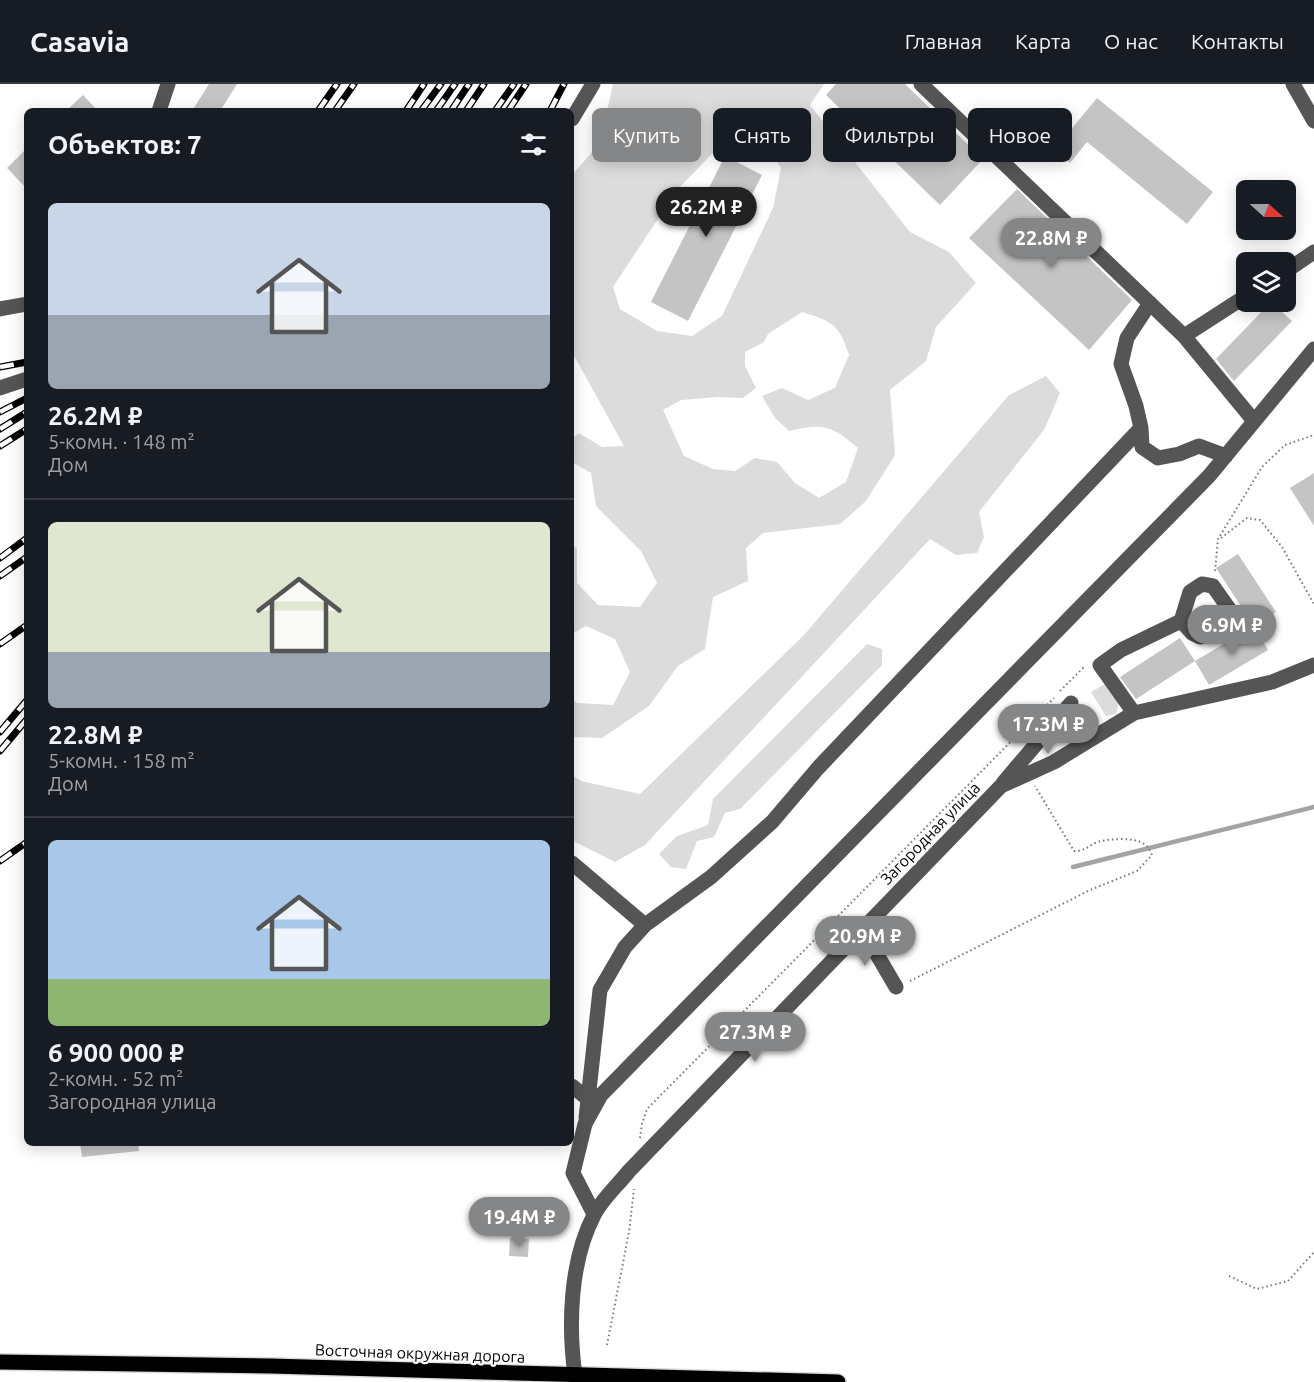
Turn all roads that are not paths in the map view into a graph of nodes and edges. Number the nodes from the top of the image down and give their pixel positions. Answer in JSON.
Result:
{"nodes":[{"id":1,"x":168,"y":84,"type":"edge"},
{"id":2,"x":593,"y":84,"type":"edge"},
{"id":3,"x":921,"y":84,"type":"edge"},
{"id":4,"x":1293,"y":84,"type":"edge"},
{"id":5,"x":160,"y":108,"type":"edge"},
{"id":6,"x":574,"y":116,"type":"edge"},
{"id":7,"x":1314,"y":121,"type":"edge"},
{"id":8,"x":1314,"y":252,"type":"edge"},
{"id":9,"x":1296,"y":264,"type":"edge"},
{"id":10,"x":1236,"y":302,"type":"edge"},
{"id":11,"x":1150,"y":303,"type":"junction"},
{"id":12,"x":24,"y":305,"type":"edge"},
{"id":13,"x":0,"y":309,"type":"edge"},
{"id":14,"x":1184,"y":336,"type":"junction"},
{"id":15,"x":1314,"y":349,"type":"edge"},
{"id":16,"x":24,"y":380,"type":"edge"},
{"id":17,"x":0,"y":388,"type":"edge"},
{"id":18,"x":1254,"y":421,"type":"junction"},
{"id":19,"x":1142,"y":428,"type":"junction"},
{"id":20,"x":1226,"y":456,"type":"junction"},
{"id":21,"x":1181,"y":621,"type":"junction"},
{"id":22,"x":1314,"y":665,"type":"edge"},
{"id":23,"x":1071,"y":703,"type":"dead end"},
{"id":24,"x":1134,"y":713,"type":"junction"},
{"id":25,"x":1001,"y":786,"type":"junction"},
{"id":26,"x":574,"y":864,"type":"edge"},
{"id":27,"x":645,"y":925,"type":"junction"},
{"id":28,"x":862,"y":929,"type":"junction"},
{"id":29,"x":896,"y":987,"type":"road end"},
{"id":30,"x":574,"y":1088,"type":"edge"},
{"id":31,"x":588,"y":1099,"type":"junction"},
{"id":32,"x":585,"y":1124,"type":"junction"},
{"id":33,"x":594,"y":1214,"type":"junction"},
{"id":34,"x":0,"y":1362,"type":"edge"},
{"id":35,"x":575,"y":1375,"type":"junction"},
{"id":36,"x":838,"y":1382,"type":"edge"}],
"edges":[{"from":1,"to":5,"type":"street"},
{"from":2,"to":6,"type":"street"},
{"from":3,"to":11,"type":"street"},
{"from":4,"to":7,"type":"street"},
{"from":8,"to":9,"type":"street"},
{"from":10,"to":14,"type":"street"},
{"from":11,"to":14,"type":"street"},
{"from":11,"to":19,"type":"street"},
{"from":12,"to":13,"type":"street"},
{"from":14,"to":18,"type":"street"},
{"from":15,"to":18,"type":"street"},
{"from":16,"to":17,"type":"street"},
{"from":18,"to":20,"type":"street"},
{"from":19,"to":20,"type":"street"},
{"from":19,"to":27,"type":"street"},
{"from":20,"to":32,"type":"street"},
{"from":21,"to":21,"type":"street"},
{"from":21,"to":24,"type":"street"},
{"from":22,"to":24,"type":"street","name":"Загородная улица"},
{"from":23,"to":25,"type":"street"},
{"from":24,"to":25,"type":"street","name":"Загородная улица"},
{"from":25,"to":28,"type":"street","name":"Загородная улица"},
{"from":26,"to":27,"type":"street"},
{"from":27,"to":31,"type":"street"},
{"from":28,"to":29,"type":"street"},
{"from":28,"to":33,"type":"street","name":"Загородная улица"},
{"from":30,"to":31,"type":"street"},
{"from":31,"to":32,"type":"street"},
{"from":32,"to":33,"type":"street"},
{"from":33,"to":35,"type":"street","name":"Загородная улица"},
{"from":34,"to":35,"type":"main road","name":"Восточная окружная дорога"},
{"from":35,"to":36,"type":"main road","name":"Восточная окружная дорога"}]}
